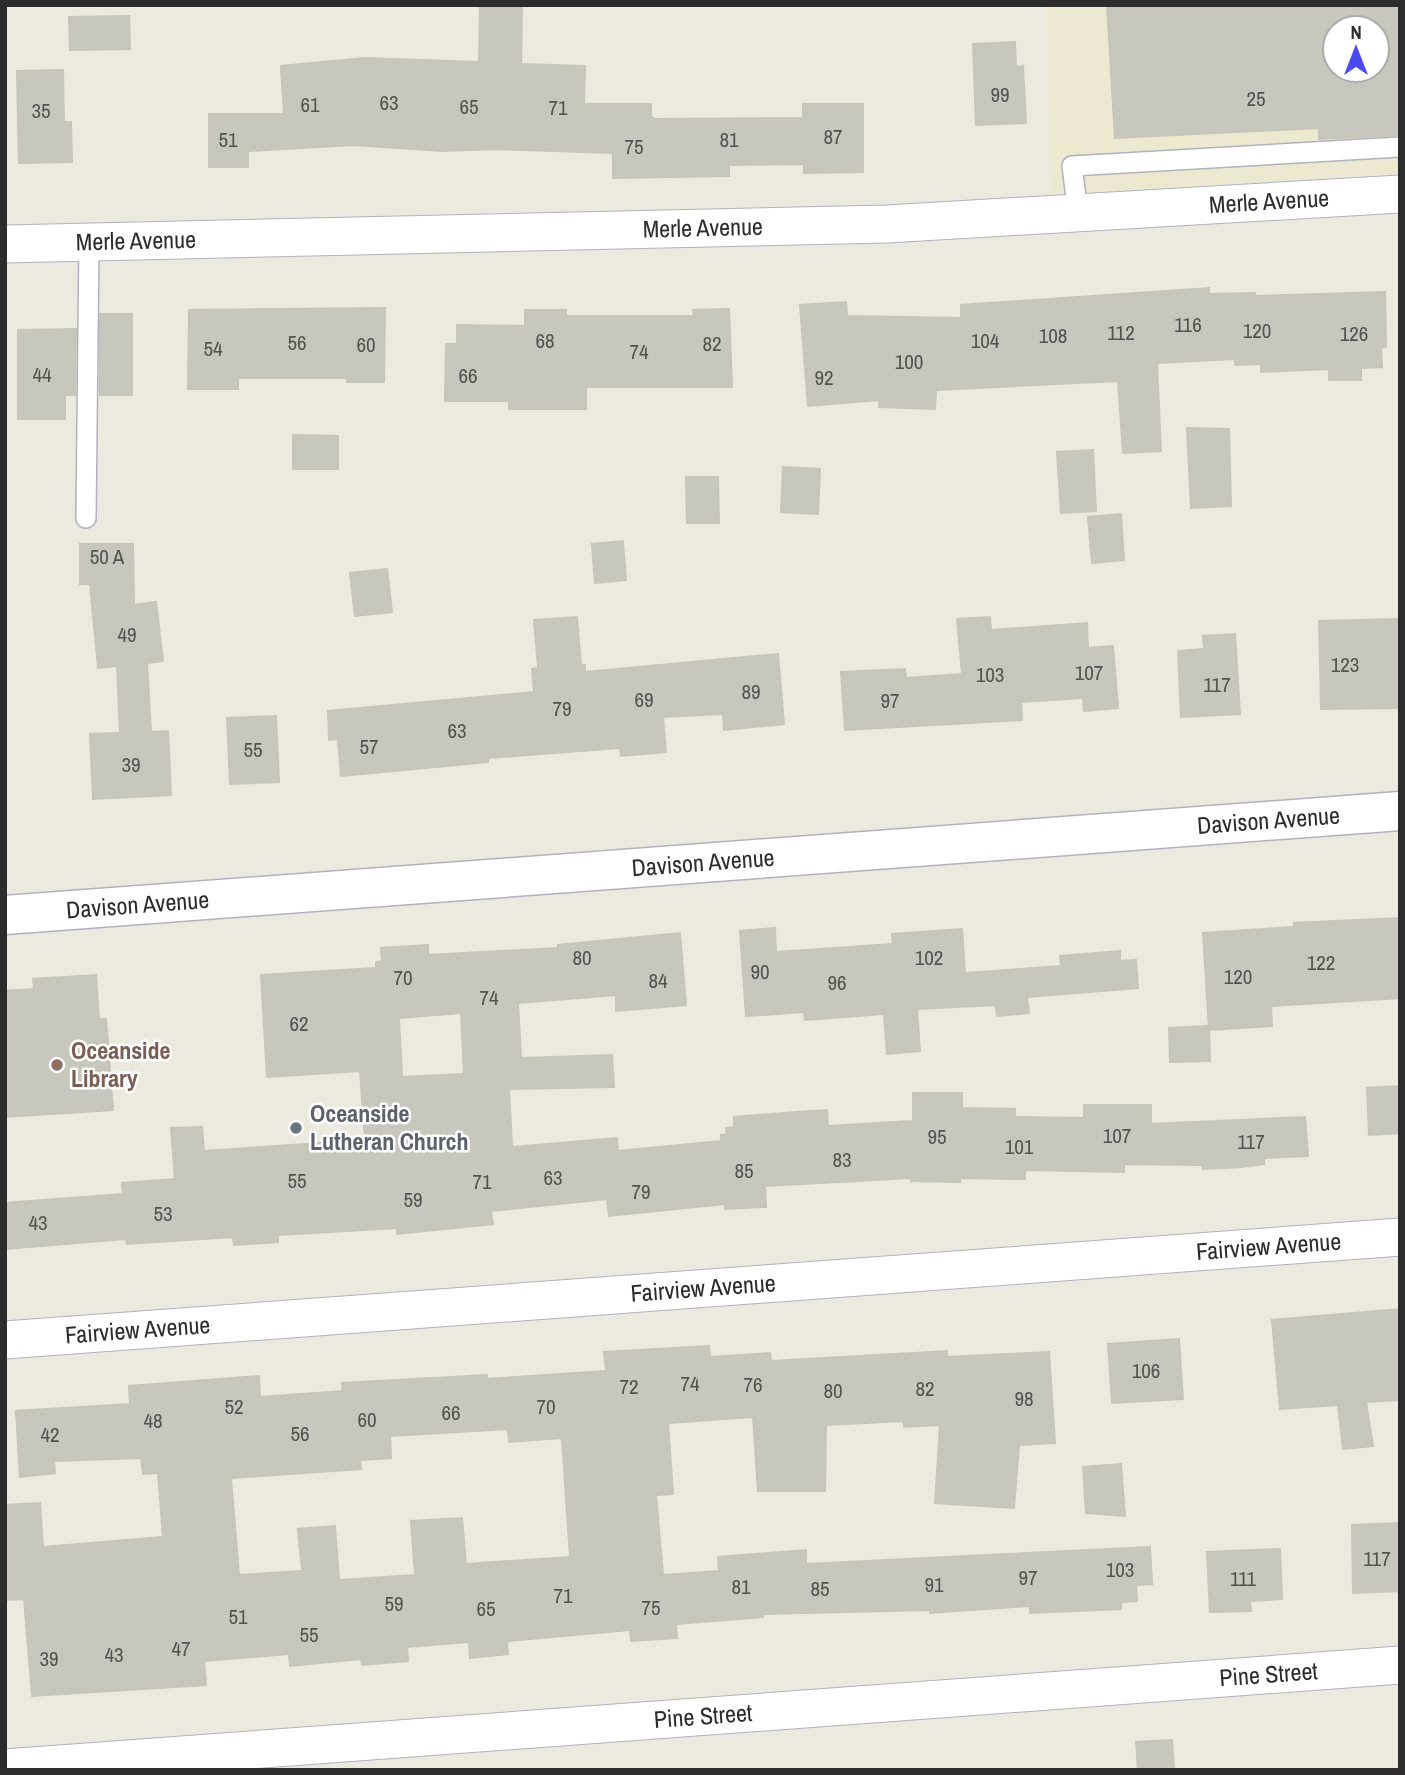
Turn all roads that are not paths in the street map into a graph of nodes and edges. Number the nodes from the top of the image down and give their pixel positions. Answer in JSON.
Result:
{"nodes":[{"id":1,"x":1400,"y":146,"type":"edge"},
{"id":2,"x":1400,"y":194,"type":"edge"},
{"id":3,"x":1078,"y":213,"type":"junction"},
{"id":4,"x":89,"y":243,"type":"junction"},
{"id":5,"x":5,"y":244,"type":"edge"},
{"id":6,"x":86,"y":518,"type":"dead end"},
{"id":7,"x":1400,"y":811,"type":"edge"},
{"id":8,"x":5,"y":915,"type":"edge"},
{"id":9,"x":1400,"y":1237,"type":"edge"},
{"id":10,"x":5,"y":1340,"type":"edge"},
{"id":11,"x":1400,"y":1665,"type":"edge"},
{"id":12,"x":5,"y":1768,"type":"edge"}],
"edges":[{"from":1,"to":3,"type":"lane"},
{"from":2,"to":3,"type":"street","name":"Merle Avenue"},
{"from":3,"to":4,"type":"street","name":"Merle Avenue"},
{"from":4,"to":5,"type":"street","name":"Merle Avenue"},
{"from":4,"to":6,"type":"lane"},
{"from":7,"to":8,"type":"main road","name":"Davison Avenue"},
{"from":9,"to":10,"type":"street","name":"Fairview Avenue"},
{"from":11,"to":12,"type":"street","name":"Pine Street"}]}
